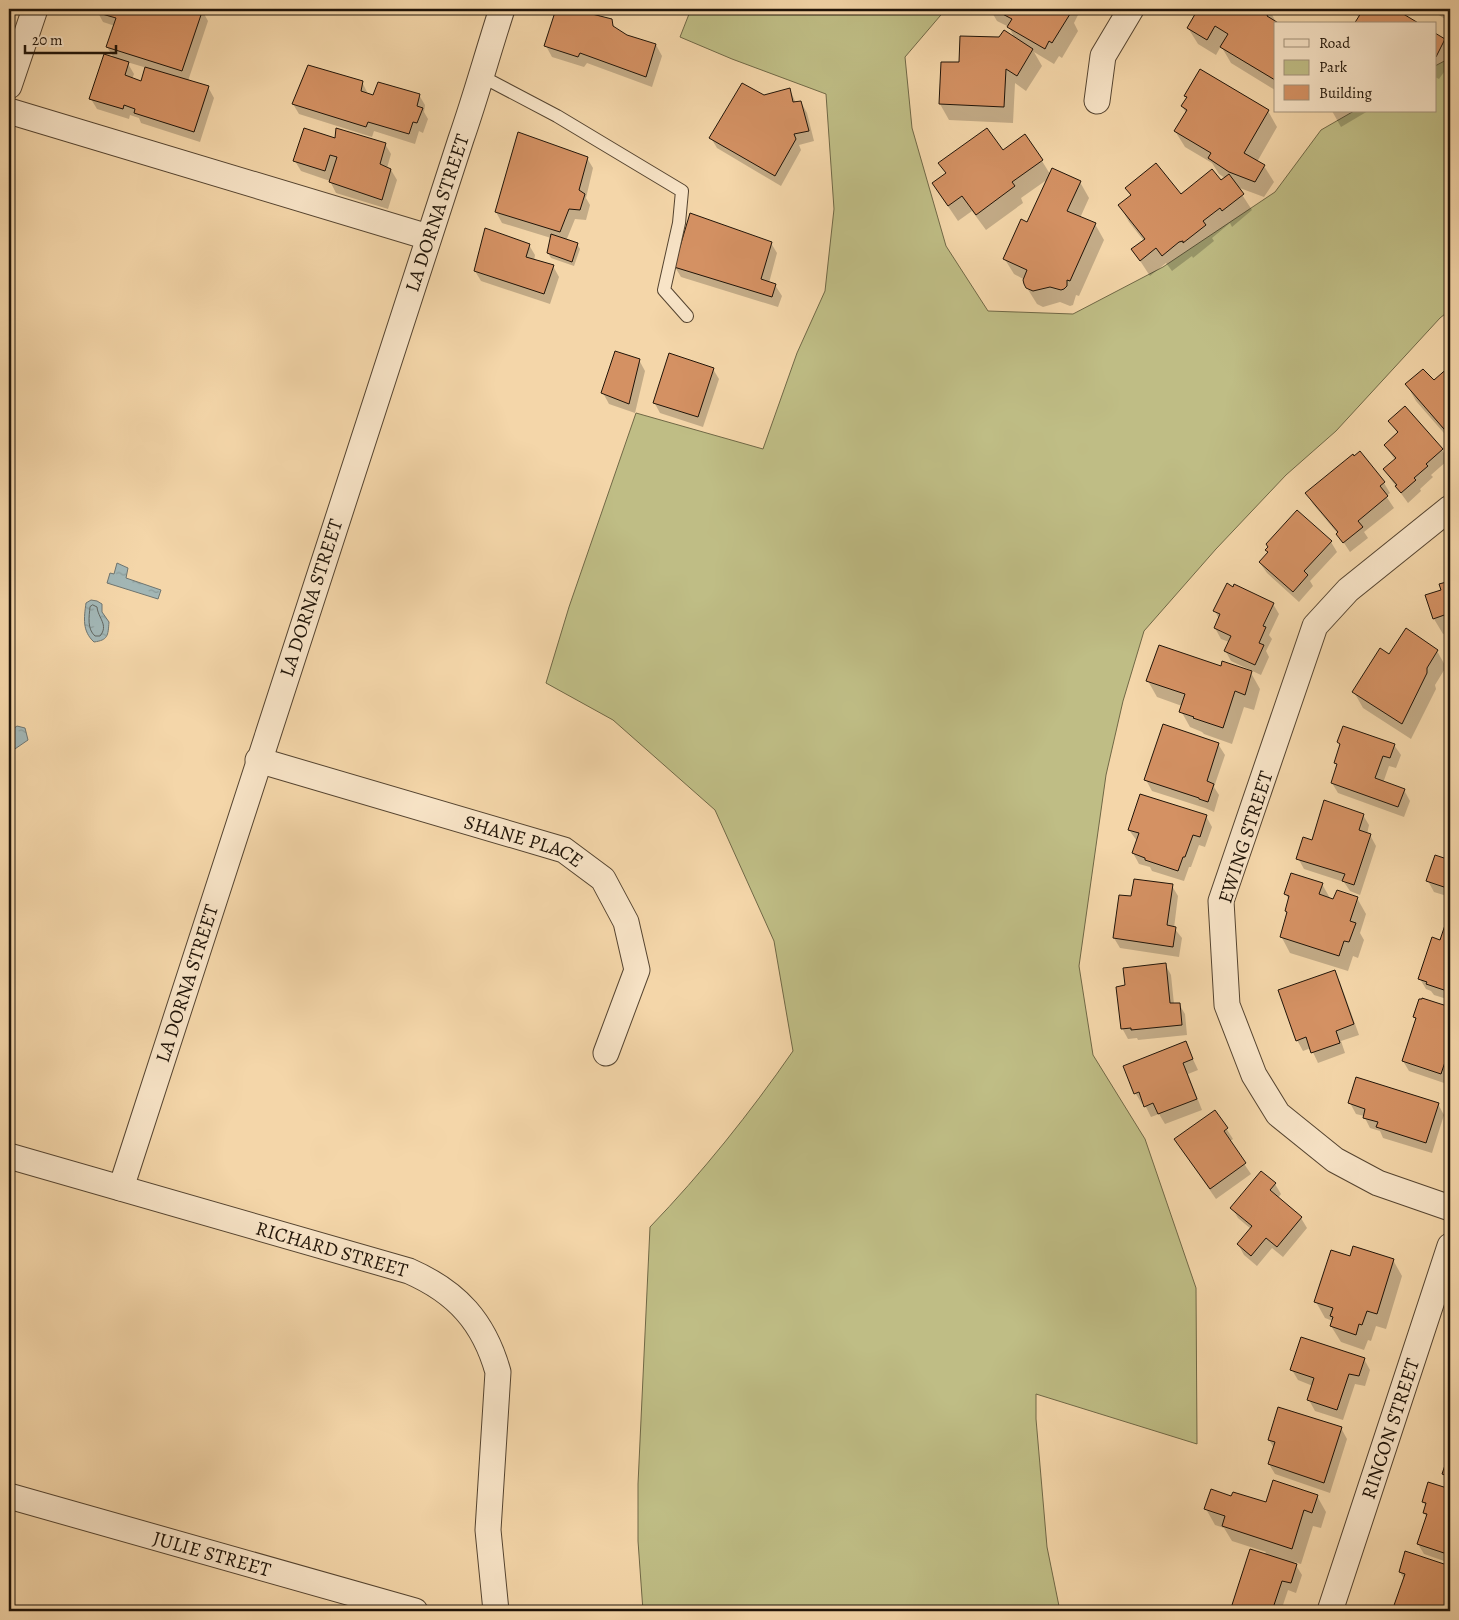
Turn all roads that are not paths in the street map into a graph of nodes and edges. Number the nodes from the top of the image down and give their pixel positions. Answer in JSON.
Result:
{"nodes":[{"id":1,"x":35,"y":9,"type":"edge"},
{"id":2,"x":502,"y":9,"type":"edge"},
{"id":3,"x":1131,"y":9,"type":"edge"},
{"id":4,"x":481,"y":76,"type":"junction"},
{"id":5,"x":9,"y":86,"type":"edge"},
{"id":6,"x":1097,"y":101,"type":"dead end"},
{"id":7,"x":9,"y":111,"type":"edge"},
{"id":8,"x":428,"y":237,"type":"junction"},
{"id":9,"x":687,"y":316,"type":"dead end"},
{"id":10,"x":1450,"y":508,"type":"edge"},
{"id":11,"x":258,"y":760,"type":"junction"},
{"id":12,"x":606,"y":1053,"type":"dead end"},
{"id":13,"x":9,"y":1156,"type":"edge"},
{"id":14,"x":121,"y":1188,"type":"junction"},
{"id":15,"x":1450,"y":1208,"type":"edge"},
{"id":16,"x":1450,"y":1246,"type":"edge"},
{"id":17,"x":9,"y":1496,"type":"edge"},
{"id":18,"x":414,"y":1611,"type":"edge"},
{"id":19,"x":496,"y":1611,"type":"edge"},
{"id":20,"x":1330,"y":1611,"type":"edge"}],
"edges":[{"from":1,"to":5,"type":"street"},
{"from":2,"to":4,"type":"street","name":"LA DORNA STREET"},
{"from":3,"to":6,"type":"street"},
{"from":4,"to":8,"type":"street","name":"LA DORNA STREET"},
{"from":4,"to":9,"type":"lane"},
{"from":7,"to":8,"type":"street"},
{"from":8,"to":11,"type":"street","name":"LA DORNA STREET"},
{"from":10,"to":15,"type":"street","name":"EWING STREET"},
{"from":11,"to":12,"type":"street","name":"SHANE PLACE"},
{"from":11,"to":14,"type":"street","name":"LA DORNA STREET"},
{"from":13,"to":14,"type":"street","name":"RICHARD STREET"},
{"from":14,"to":19,"type":"street","name":"RICHARD STREET"},
{"from":16,"to":20,"type":"street","name":"RINCON STREET"},
{"from":17,"to":18,"type":"street","name":"JULIE STREET"}]}
